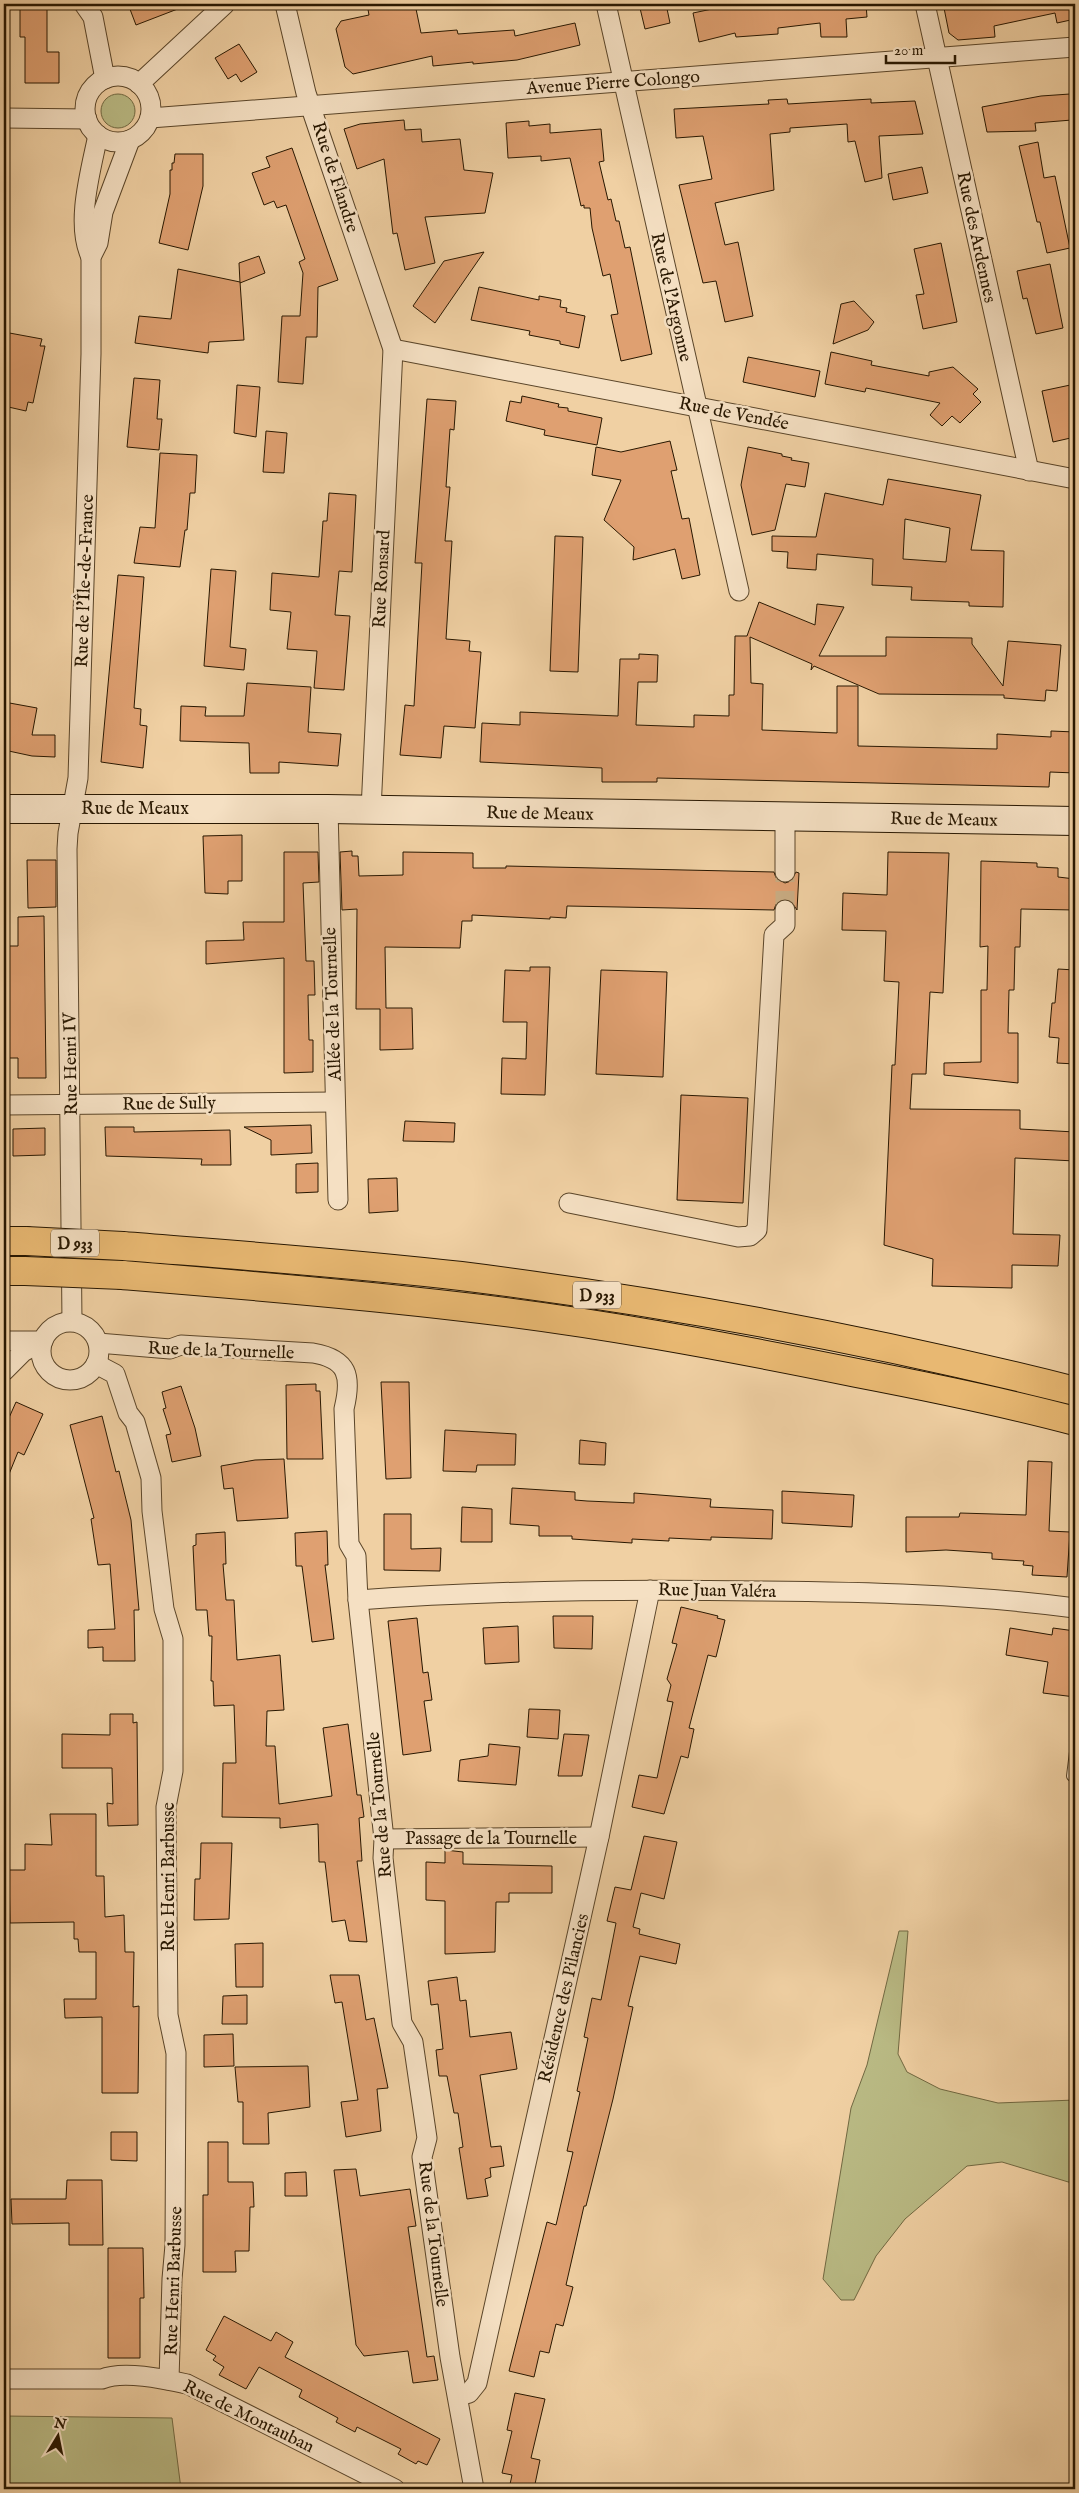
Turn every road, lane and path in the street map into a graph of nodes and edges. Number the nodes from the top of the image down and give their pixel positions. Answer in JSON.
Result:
{"nodes":[{"id":1,"x":84,"y":4,"type":"edge"},
{"id":2,"x":225,"y":4,"type":"edge"},
{"id":3,"x":285,"y":4,"type":"edge"},
{"id":4,"x":606,"y":4,"type":"edge"},
{"id":5,"x":925,"y":4,"type":"edge"},
{"id":6,"x":1075,"y":47,"type":"edge"},
{"id":7,"x":937,"y":57,"type":"junction"},
{"id":8,"x":105,"y":79,"type":"junction"},
{"id":9,"x":623,"y":81,"type":"junction"},
{"id":10,"x":139,"y":84,"type":"junction"},
{"id":11,"x":312,"y":106,"type":"junction"},
{"id":12,"x":4,"y":118,"type":"edge"},
{"id":13,"x":150,"y":118,"type":"junction"},
{"id":14,"x":87,"y":119,"type":"junction"},
{"id":15,"x":98,"y":135,"type":"junction"},
{"id":16,"x":130,"y":140,"type":"junction"},
{"id":17,"x":91,"y":257,"type":"junction"},
{"id":18,"x":393,"y":348,"type":"junction"},
{"id":19,"x":697,"y":406,"type":"junction"},
{"id":20,"x":1029,"y":471,"type":"junction"},
{"id":21,"x":1075,"y":479,"type":"edge"},
{"id":22,"x":739,"y":591,"type":"dead end"},
{"id":23,"x":72,"y":808,"type":"junction"},
{"id":24,"x":4,"y":809,"type":"edge"},
{"id":25,"x":328,"y":809,"type":"junction"},
{"id":26,"x":371,"y":810,"type":"junction"},
{"id":27,"x":785,"y":817,"type":"junction"},
{"id":28,"x":1075,"y":822,"type":"edge"},
{"id":29,"x":786,"y":872,"type":"tunnel mouth"},
{"id":30,"x":785,"y":910,"type":"tunnel mouth"},
{"id":31,"x":335,"y":1102,"type":"junction"},
{"id":32,"x":70,"y":1104,"type":"junction"},
{"id":33,"x":4,"y":1105,"type":"edge"},
{"id":34,"x":338,"y":1200,"type":"dead end"},
{"id":35,"x":569,"y":1203,"type":"dead end"},
{"id":36,"x":15,"y":1241,"type":"edge"},
{"id":37,"x":14,"y":1271,"type":"edge"},
{"id":38,"x":72,"y":1321,"type":"junction"},
{"id":39,"x":43,"y":1341,"type":"junction"},
{"id":40,"x":4,"y":1342,"type":"edge"},
{"id":41,"x":98,"y":1343,"type":"junction"},
{"id":42,"x":4,"y":1347,"type":"edge"},
{"id":43,"x":23,"y":1352,"type":"junction"},
{"id":44,"x":44,"y":1364,"type":"junction"},
{"id":45,"x":96,"y":1364,"type":"junction"},
{"id":46,"x":4,"y":1371,"type":"edge"},
{"id":47,"x":1069,"y":1390,"type":"edge"},
{"id":48,"x":1068,"y":1419,"type":"edge"},
{"id":49,"x":650,"y":1590,"type":"junction"},
{"id":50,"x":358,"y":1600,"type":"junction"},
{"id":51,"x":1075,"y":1608,"type":"edge"},
{"id":52,"x":1075,"y":1752,"type":"edge"},
{"id":53,"x":1072,"y":1776,"type":"dead end"},
{"id":54,"x":599,"y":1837,"type":"junction"},
{"id":55,"x":384,"y":1839,"type":"junction"},
{"id":56,"x":4,"y":2379,"type":"edge"},
{"id":57,"x":169,"y":2380,"type":"junction"},
{"id":58,"x":458,"y":2396,"type":"junction"},
{"id":59,"x":395,"y":2489,"type":"edge"},
{"id":60,"x":474,"y":2489,"type":"edge"}],
"edges":[{"from":1,"to":8,"type":"street"},
{"from":2,"to":10,"type":"street"},
{"from":3,"to":11,"type":"street","name":"Rue de Flandre"},
{"from":4,"to":9,"type":"street","name":"Rue de l'Argonne"},
{"from":5,"to":7,"type":"street","name":"Rue des Ardennes"},
{"from":6,"to":7,"type":"street","name":"Avenue Pierre Colongo"},
{"from":7,"to":9,"type":"street","name":"Avenue Pierre Colongo"},
{"from":7,"to":20,"type":"street","name":"Rue des Ardennes"},
{"from":8,"to":10,"type":"street"},
{"from":8,"to":14,"type":"street"},
{"from":9,"to":11,"type":"street","name":"Avenue Pierre Colongo"},
{"from":9,"to":19,"type":"street","name":"Rue de l'Argonne"},
{"from":10,"to":13,"type":"street"},
{"from":11,"to":13,"type":"street","name":"Avenue Pierre Colongo"},
{"from":11,"to":18,"type":"street","name":"Rue de Flandre"},
{"from":12,"to":14,"type":"street"},
{"from":13,"to":16,"type":"street"},
{"from":14,"to":15,"type":"street"},
{"from":15,"to":16,"type":"street"},
{"from":15,"to":17,"type":"street"},
{"from":16,"to":17,"type":"street"},
{"from":17,"to":23,"type":"street","name":"Rue de l'Île-de-France"},
{"from":18,"to":19,"type":"street","name":"Rue de Vendée"},
{"from":18,"to":26,"type":"street","name":"Rue Ronsard"},
{"from":19,"to":20,"type":"street","name":"Rue de Vendée"},
{"from":19,"to":22,"type":"street","name":"Rue de l'Argonne"},
{"from":20,"to":21,"type":"street","name":"Rue de Vendée"},
{"from":23,"to":24,"type":"main road","name":"Rue de Meaux"},
{"from":23,"to":25,"type":"main road","name":"Rue de Meaux"},
{"from":23,"to":32,"type":"street","name":"Rue Henri IV"},
{"from":25,"to":26,"type":"main road","name":"Rue de Meaux"},
{"from":25,"to":31,"type":"street","name":"Allée de la Tournelle"},
{"from":26,"to":27,"type":"main road","name":"Rue de Meaux"},
{"from":27,"to":28,"type":"main road","name":"Rue de Meaux"},
{"from":27,"to":29,"type":"street"},
{"from":30,"to":35,"type":"street"},
{"from":31,"to":32,"type":"street","name":"Rue de Sully"},
{"from":31,"to":34,"type":"street","name":"Allée de la Tournelle"},
{"from":32,"to":33,"type":"street","name":"Rue de Sully"},
{"from":32,"to":38,"type":"street","name":"Rue Henri IV"},
{"from":36,"to":47,"type":"highway","number":"D 933","bridge":true},
{"from":37,"to":48,"type":"highway","number":"D 933","bridge":true},
{"from":38,"to":39,"type":"street"},
{"from":38,"to":41,"type":"street"},
{"from":39,"to":40,"type":"street"},
{"from":39,"to":43,"type":"street"},
{"from":39,"to":44,"type":"street"},
{"from":41,"to":45,"type":"street"},
{"from":41,"to":50,"type":"street","name":"Rue de la Tournelle"},
{"from":42,"to":43,"type":"street"},
{"from":43,"to":44,"type":"street"},
{"from":43,"to":46,"type":"street"},
{"from":44,"to":45,"type":"street"},
{"from":45,"to":57,"type":"street","name":"Rue Henri Barbusse"},
{"from":49,"to":50,"type":"street","name":"Rue Juan Valéra"},
{"from":49,"to":51,"type":"street","name":"Rue Juan Valéra"},
{"from":49,"to":54,"type":"street","name":"Résidence des Pilancies"},
{"from":50,"to":55,"type":"street","name":"Rue de la Tournelle"},
{"from":52,"to":53,"type":"lane"},
{"from":54,"to":55,"type":"street","name":"Passage de la Tournelle"},
{"from":54,"to":58,"type":"street","name":"Résidence des Pilancies"},
{"from":55,"to":58,"type":"street","name":"Rue de la Tournelle"},
{"from":56,"to":57,"type":"street","name":"Rue de Montauban"},
{"from":57,"to":59,"type":"street","name":"Rue de Montauban"},
{"from":58,"to":60,"type":"street","name":"Rue de la Tournelle"}]}
